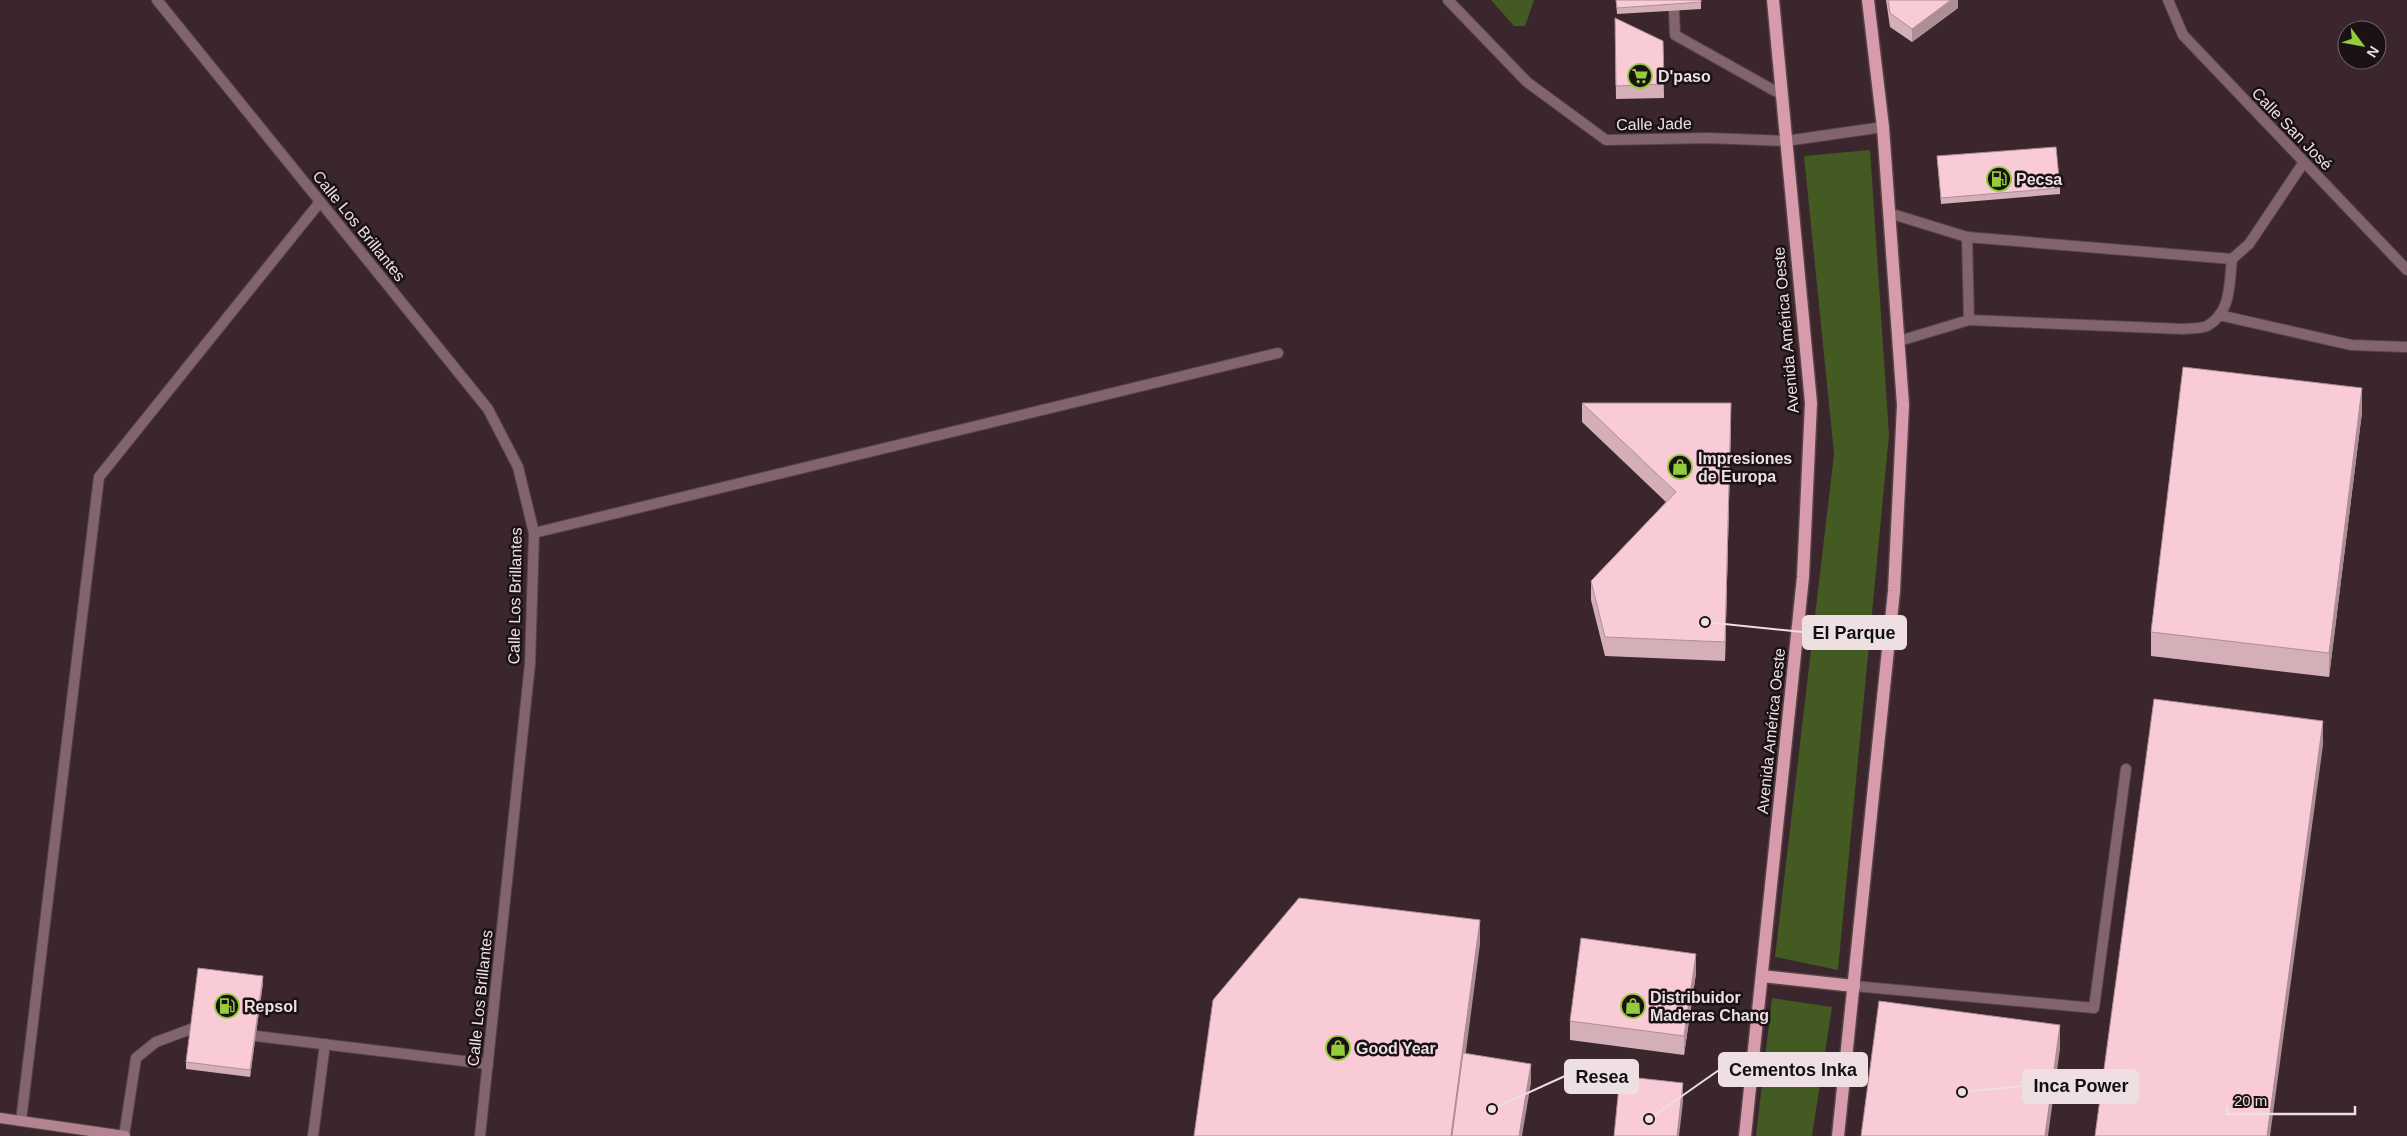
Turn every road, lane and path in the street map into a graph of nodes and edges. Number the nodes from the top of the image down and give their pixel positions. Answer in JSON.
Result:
{"nodes":[{"id":1,"x":157,"y":0,"type":"edge"},
{"id":2,"x":1448,"y":0,"type":"edge"},
{"id":3,"x":1773,"y":0,"type":"edge"},
{"id":4,"x":1868,"y":0,"type":"edge"},
{"id":5,"x":2168,"y":0,"type":"edge"},
{"id":6,"x":1674,"y":11,"type":"edge"},
{"id":7,"x":1782,"y":95,"type":"junction"},
{"id":8,"x":1883,"y":128,"type":"junction"},
{"id":9,"x":1786,"y":142,"type":"junction"},
{"id":10,"x":2304,"y":162,"type":"junction"},
{"id":11,"x":320,"y":202,"type":"junction"},
{"id":12,"x":1889,"y":213,"type":"junction"},
{"id":13,"x":1967,"y":237,"type":"junction"},
{"id":14,"x":2232,"y":259,"type":"junction"},
{"id":15,"x":2407,"y":270,"type":"edge"},
{"id":16,"x":2219,"y":315,"type":"junction"},
{"id":17,"x":1969,"y":320,"type":"junction"},
{"id":18,"x":1899,"y":341,"type":"junction"},
{"id":19,"x":2407,"y":347,"type":"edge"},
{"id":20,"x":1278,"y":353,"type":"dead end"},
{"id":21,"x":534,"y":533,"type":"junction"},
{"id":22,"x":2126,"y":769,"type":"dead end"},
{"id":23,"x":1762,"y":976,"type":"junction"},
{"id":24,"x":1854,"y":986,"type":"junction"},
{"id":25,"x":191,"y":1029,"type":"edge"},
{"id":26,"x":256,"y":1036,"type":"edge"},
{"id":27,"x":326,"y":1044,"type":"junction"},
{"id":28,"x":488,"y":1064,"type":"junction"},
{"id":29,"x":0,"y":1118,"type":"edge"},
{"id":30,"x":21,"y":1121,"type":"junction"},
{"id":31,"x":124,"y":1136,"type":"edge"},
{"id":32,"x":313,"y":1136,"type":"edge"},
{"id":33,"x":480,"y":1136,"type":"edge"},
{"id":34,"x":1745,"y":1136,"type":"edge"},
{"id":35,"x":1838,"y":1136,"type":"edge"}],
"edges":[{"from":1,"to":11,"type":"street","name":"Calle Los Brillantes"},
{"from":2,"to":9,"type":"street","name":"Calle Jade"},
{"from":3,"to":7,"type":"main road","name":"Avenida América Oeste"},
{"from":4,"to":8,"type":"main road"},
{"from":5,"to":10,"type":"street","name":"Calle San José"},
{"from":6,"to":7,"type":"street"},
{"from":7,"to":9,"type":"main road","name":"Avenida América Oeste"},
{"from":8,"to":9,"type":"street","name":"Calle Jade"},
{"from":8,"to":12,"type":"main road"},
{"from":9,"to":23,"type":"main road","name":"Avenida América Oeste"},
{"from":10,"to":14,"type":"street"},
{"from":10,"to":15,"type":"street","name":"Calle San José"},
{"from":11,"to":21,"type":"street","name":"Calle Los Brillantes"},
{"from":11,"to":30,"type":"street"},
{"from":12,"to":13,"type":"street"},
{"from":12,"to":18,"type":"main road"},
{"from":13,"to":14,"type":"street"},
{"from":13,"to":17,"type":"street"},
{"from":14,"to":16,"type":"street"},
{"from":16,"to":17,"type":"street"},
{"from":16,"to":19,"type":"street"},
{"from":17,"to":18,"type":"street"},
{"from":18,"to":24,"type":"main road"},
{"from":20,"to":21,"type":"street"},
{"from":21,"to":28,"type":"street","name":"Calle Los Brillantes"},
{"from":22,"to":24,"type":"street"},
{"from":23,"to":24,"type":"main road"},
{"from":23,"to":34,"type":"main road","name":"Avenida América Oeste"},
{"from":24,"to":35,"type":"main road"},
{"from":25,"to":31,"type":"street"},
{"from":26,"to":27,"type":"street"},
{"from":27,"to":28,"type":"street"},
{"from":27,"to":32,"type":"street"},
{"from":28,"to":33,"type":"street","name":"Calle Los Brillantes"},
{"from":29,"to":30,"type":"street"},
{"from":30,"to":31,"type":"street"}]}
